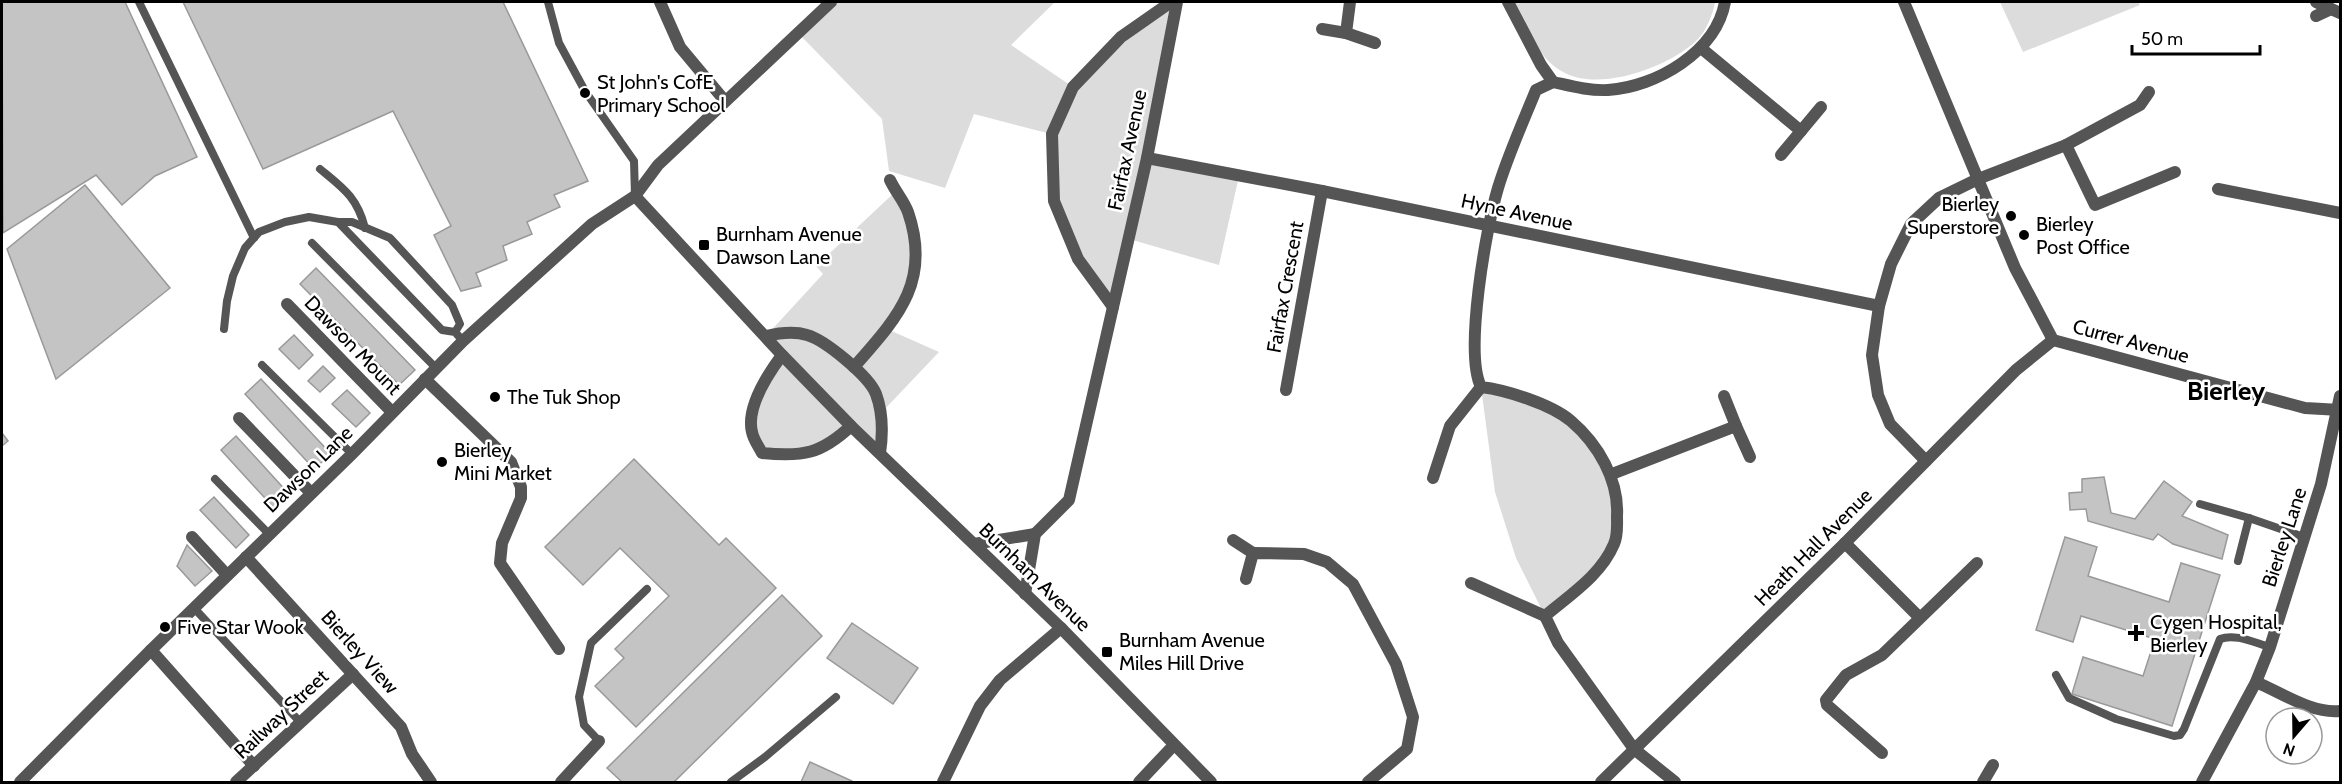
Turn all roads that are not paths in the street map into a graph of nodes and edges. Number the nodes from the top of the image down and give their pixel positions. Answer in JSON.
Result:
{"nodes":[{"id":1,"x":139,"y":2,"type":"edge"},
{"id":2,"x":548,"y":2,"type":"edge"},
{"id":3,"x":660,"y":2,"type":"edge"},
{"id":4,"x":831,"y":2,"type":"edge"},
{"id":5,"x":1171,"y":2,"type":"edge"},
{"id":6,"x":1177,"y":2,"type":"edge"},
{"id":7,"x":1350,"y":2,"type":"edge"},
{"id":8,"x":1508,"y":2,"type":"edge"},
{"id":9,"x":1725,"y":2,"type":"edge"},
{"id":10,"x":1904,"y":2,"type":"edge"},
{"id":11,"x":2316,"y":2,"type":"edge"},
{"id":12,"x":2336,"y":11,"type":"edge"},
{"id":13,"x":2316,"y":16,"type":"dead end"},
{"id":14,"x":1322,"y":29,"type":"dead end"},
{"id":15,"x":1346,"y":33,"type":"junction"},
{"id":16,"x":1375,"y":43,"type":"dead end"},
{"id":17,"x":1701,"y":48,"type":"junction"},
{"id":18,"x":1553,"y":82,"type":"junction"},
{"id":19,"x":2149,"y":92,"type":"dead end"},
{"id":20,"x":725,"y":101,"type":"junction"},
{"id":21,"x":1821,"y":107,"type":"dead end"},
{"id":22,"x":1800,"y":131,"type":"junction"},
{"id":23,"x":2066,"y":145,"type":"junction"},
{"id":24,"x":1781,"y":154,"type":"dead end"},
{"id":25,"x":1147,"y":158,"type":"junction"},
{"id":26,"x":320,"y":169,"type":"dead end"},
{"id":27,"x":2175,"y":172,"type":"dead end"},
{"id":28,"x":1978,"y":179,"type":"junction"},
{"id":29,"x":890,"y":180,"type":"dead end"},
{"id":30,"x":2218,"y":189,"type":"dead end"},
{"id":31,"x":1322,"y":191,"type":"junction"},
{"id":32,"x":635,"y":196,"type":"junction"},
{"id":33,"x":2340,"y":213,"type":"edge"},
{"id":34,"x":338,"y":222,"type":"junction"},
{"id":35,"x":1489,"y":226,"type":"junction"},
{"id":36,"x":365,"y":228,"type":"junction"},
{"id":37,"x":254,"y":238,"type":"junction"},
{"id":38,"x":312,"y":243,"type":"dead end"},
{"id":39,"x":287,"y":304,"type":"dead end"},
{"id":40,"x":1879,"y":306,"type":"junction"},
{"id":41,"x":1113,"y":307,"type":"junction"},
{"id":42,"x":224,"y":329,"type":"dead end"},
{"id":43,"x":459,"y":336,"type":"junction"},
{"id":44,"x":766,"y":336,"type":"junction"},
{"id":45,"x":2053,"y":340,"type":"junction"},
{"id":46,"x":782,"y":356,"type":"junction"},
{"id":47,"x":262,"y":365,"type":"dead end"},
{"id":48,"x":854,"y":367,"type":"junction"},
{"id":49,"x":436,"y":368,"type":"junction"},
{"id":50,"x":425,"y":379,"type":"junction"},
{"id":51,"x":1481,"y":387,"type":"junction"},
{"id":52,"x":1286,"y":390,"type":"dead end"},
{"id":53,"x":1724,"y":396,"type":"dead end"},
{"id":54,"x":2340,"y":396,"type":"edge"},
{"id":55,"x":2338,"y":409,"type":"edge"},
{"id":56,"x":392,"y":412,"type":"junction"},
{"id":57,"x":239,"y":418,"type":"dead end"},
{"id":58,"x":851,"y":426,"type":"junction"},
{"id":59,"x":1736,"y":426,"type":"junction"},
{"id":60,"x":880,"y":453,"type":"junction"},
{"id":61,"x":352,"y":454,"type":"junction"},
{"id":62,"x":1750,"y":457,"type":"dead end"},
{"id":63,"x":1926,"y":461,"type":"junction"},
{"id":64,"x":1611,"y":474,"type":"junction"},
{"id":65,"x":1433,"y":478,"type":"dead end"},
{"id":66,"x":216,"y":479,"type":"dead end"},
{"id":67,"x":311,"y":493,"type":"junction"},
{"id":68,"x":2200,"y":504,"type":"dead end"},
{"id":69,"x":2248,"y":518,"type":"junction"},
{"id":70,"x":269,"y":534,"type":"junction"},
{"id":71,"x":1035,"y":534,"type":"junction"},
{"id":72,"x":192,"y":537,"type":"dead end"},
{"id":73,"x":2304,"y":537,"type":"junction"},
{"id":74,"x":1233,"y":540,"type":"dead end"},
{"id":75,"x":1845,"y":543,"type":"junction"},
{"id":76,"x":974,"y":544,"type":"junction"},
{"id":77,"x":1252,"y":553,"type":"junction"},
{"id":78,"x":246,"y":557,"type":"junction"},
{"id":79,"x":2238,"y":561,"type":"dead end"},
{"id":80,"x":1977,"y":563,"type":"dead end"},
{"id":81,"x":227,"y":575,"type":"junction"},
{"id":82,"x":1246,"y":579,"type":"dead end"},
{"id":83,"x":1471,"y":583,"type":"dead end"},
{"id":84,"x":647,"y":589,"type":"dead end"},
{"id":85,"x":1025,"y":594,"type":"junction"},
{"id":86,"x":194,"y":608,"type":"junction"},
{"id":87,"x":1545,"y":616,"type":"junction"},
{"id":88,"x":1919,"y":617,"type":"junction"},
{"id":89,"x":1061,"y":628,"type":"junction"},
{"id":90,"x":2270,"y":647,"type":"junction"},
{"id":91,"x":151,"y":650,"type":"junction"},
{"id":92,"x":559,"y":650,"type":"dead end"},
{"id":93,"x":352,"y":674,"type":"junction"},
{"id":94,"x":2056,"y":675,"type":"dead end"},
{"id":95,"x":2256,"y":682,"type":"junction"},
{"id":96,"x":836,"y":697,"type":"dead end"},
{"id":97,"x":2340,"y":711,"type":"edge"},
{"id":98,"x":301,"y":723,"type":"junction"},
{"id":99,"x":599,"y":741,"type":"joint"},
{"id":100,"x":1173,"y":746,"type":"junction"},
{"id":101,"x":1634,"y":749,"type":"junction"},
{"id":102,"x":1882,"y":753,"type":"dead end"},
{"id":103,"x":1993,"y":765,"type":"dead end"},
{"id":104,"x":254,"y":766,"type":"junction"},
{"id":105,"x":565,"y":781,"type":"edge"},
{"id":106,"x":20,"y":783,"type":"edge"},
{"id":107,"x":236,"y":783,"type":"edge"},
{"id":108,"x":431,"y":783,"type":"edge"},
{"id":109,"x":731,"y":783,"type":"edge"},
{"id":110,"x":943,"y":783,"type":"edge"},
{"id":111,"x":1139,"y":783,"type":"edge"},
{"id":112,"x":1211,"y":783,"type":"edge"},
{"id":113,"x":1368,"y":783,"type":"edge"},
{"id":114,"x":1601,"y":783,"type":"edge"},
{"id":115,"x":1675,"y":783,"type":"edge"},
{"id":116,"x":1983,"y":783,"type":"edge"},
{"id":117,"x":2202,"y":783,"type":"edge"}],
"edges":[{"from":1,"to":37,"type":"lane"},
{"from":2,"to":32,"type":"lane"},
{"from":3,"to":20,"type":"street"},
{"from":4,"to":20,"type":"street"},
{"from":5,"to":41,"type":"street"},
{"from":6,"to":25,"type":"street","name":"Fairfax Avenue"},
{"from":7,"to":15,"type":"street"},
{"from":8,"to":18,"type":"street"},
{"from":9,"to":17,"type":"street"},
{"from":10,"to":28,"type":"street","name":"Currer Avenue"},
{"from":11,"to":12,"type":"street"},
{"from":12,"to":13,"type":"street"},
{"from":14,"to":15,"type":"street"},
{"from":15,"to":16,"type":"street"},
{"from":17,"to":18,"type":"street"},
{"from":17,"to":22,"type":"street"},
{"from":18,"to":35,"type":"street"},
{"from":19,"to":23,"type":"street"},
{"from":20,"to":32,"type":"street"},
{"from":21,"to":22,"type":"street"},
{"from":22,"to":24,"type":"street"},
{"from":23,"to":27,"type":"street"},
{"from":23,"to":28,"type":"street"},
{"from":25,"to":31,"type":"street","name":"Hyne Avenue"},
{"from":25,"to":41,"type":"street","name":"Fairfax Avenue"},
{"from":26,"to":36,"type":"lane"},
{"from":28,"to":40,"type":"street"},
{"from":28,"to":45,"type":"street","name":"Currer Avenue"},
{"from":29,"to":48,"type":"street"},
{"from":30,"to":33,"type":"street"},
{"from":31,"to":35,"type":"street","name":"Hyne Avenue"},
{"from":31,"to":52,"type":"street","name":"Fairfax Crescent"},
{"from":32,"to":43,"type":"street","name":"Dawson Lane"},
{"from":32,"to":44,"type":"street","name":"Burnham Avenue"},
{"from":34,"to":36,"type":"lane"},
{"from":34,"to":37,"type":"lane"},
{"from":34,"to":43,"type":"lane"},
{"from":35,"to":40,"type":"street","name":"Hyne Avenue"},
{"from":35,"to":51,"type":"street"},
{"from":36,"to":43,"type":"lane"},
{"from":37,"to":42,"type":"lane"},
{"from":38,"to":49,"type":"lane"},
{"from":39,"to":56,"type":"street","name":"Dawson Mount"},
{"from":40,"to":63,"type":"street"},
{"from":41,"to":71,"type":"street","name":"Fairfax Avenue"},
{"from":43,"to":49,"type":"street","name":"Dawson Lane"},
{"from":44,"to":46,"type":"street","name":"Burnham Avenue"},
{"from":44,"to":48,"type":"street"},
{"from":45,"to":55,"type":"street","name":"Currer Avenue"},
{"from":45,"to":63,"type":"street","name":"Heath Hall Avenue"},
{"from":46,"to":58,"type":"street","name":"Burnham Avenue"},
{"from":46,"to":58,"type":"street"},
{"from":47,"to":61,"type":"lane"},
{"from":48,"to":60,"type":"street"},
{"from":49,"to":50,"type":"street","name":"Dawson Lane"},
{"from":50,"to":56,"type":"street","name":"Dawson Lane"},
{"from":50,"to":92,"type":"street"},
{"from":51,"to":64,"type":"street"},
{"from":51,"to":65,"type":"street"},
{"from":53,"to":59,"type":"street"},
{"from":54,"to":55,"type":"street","name":"Bierley Lane"},
{"from":55,"to":73,"type":"street","name":"Bierley Lane"},
{"from":56,"to":61,"type":"street","name":"Dawson Lane"},
{"from":57,"to":67,"type":"street"},
{"from":58,"to":60,"type":"street","name":"Burnham Avenue"},
{"from":59,"to":62,"type":"street"},
{"from":59,"to":64,"type":"street"},
{"from":60,"to":76,"type":"street","name":"Burnham Avenue"},
{"from":61,"to":67,"type":"street","name":"Dawson Lane"},
{"from":63,"to":75,"type":"street","name":"Heath Hall Avenue"},
{"from":64,"to":87,"type":"street"},
{"from":66,"to":70,"type":"lane"},
{"from":67,"to":70,"type":"street","name":"Dawson Lane"},
{"from":68,"to":69,"type":"lane"},
{"from":69,"to":73,"type":"lane"},
{"from":69,"to":79,"type":"lane"},
{"from":70,"to":78,"type":"street","name":"Dawson Lane"},
{"from":71,"to":76,"type":"street"},
{"from":71,"to":85,"type":"street"},
{"from":72,"to":81,"type":"street"},
{"from":73,"to":90,"type":"street","name":"Bierley Lane"},
{"from":74,"to":77,"type":"street"},
{"from":75,"to":88,"type":"street"},
{"from":75,"to":101,"type":"street","name":"Heath Hall Avenue"},
{"from":76,"to":85,"type":"street","name":"Burnham Avenue"},
{"from":77,"to":82,"type":"street"},
{"from":77,"to":113,"type":"street"},
{"from":78,"to":81,"type":"street","name":"Dawson Lane"},
{"from":78,"to":93,"type":"street","name":"Bierley View"},
{"from":80,"to":88,"type":"street"},
{"from":81,"to":86,"type":"street","name":"Dawson Lane"},
{"from":83,"to":87,"type":"street"},
{"from":84,"to":99,"type":"lane"},
{"from":85,"to":89,"type":"street","name":"Burnham Avenue"},
{"from":86,"to":91,"type":"street","name":"Dawson Lane"},
{"from":86,"to":98,"type":"lane"},
{"from":87,"to":101,"type":"street"},
{"from":88,"to":102,"type":"street"},
{"from":89,"to":100,"type":"street","name":"Burnham Avenue"},
{"from":89,"to":110,"type":"street"},
{"from":90,"to":94,"type":"lane"},
{"from":90,"to":95,"type":"street","name":"Bierley Lane"},
{"from":91,"to":104,"type":"street"},
{"from":91,"to":106,"type":"street","name":"Dawson Lane"},
{"from":93,"to":98,"type":"street","name":"Railway Street"},
{"from":93,"to":108,"type":"street","name":"Bierley View"},
{"from":95,"to":97,"type":"street"},
{"from":95,"to":117,"type":"street","name":"Bierley Lane"},
{"from":96,"to":109,"type":"lane"},
{"from":98,"to":104,"type":"street","name":"Railway Street"},
{"from":99,"to":105,"type":"street"},
{"from":100,"to":111,"type":"street"},
{"from":100,"to":112,"type":"street","name":"Burnham Avenue"},
{"from":101,"to":114,"type":"street","name":"Heath Hall Avenue"},
{"from":101,"to":115,"type":"street"},
{"from":103,"to":116,"type":"street"},
{"from":104,"to":107,"type":"street","name":"Railway Street"}]}
